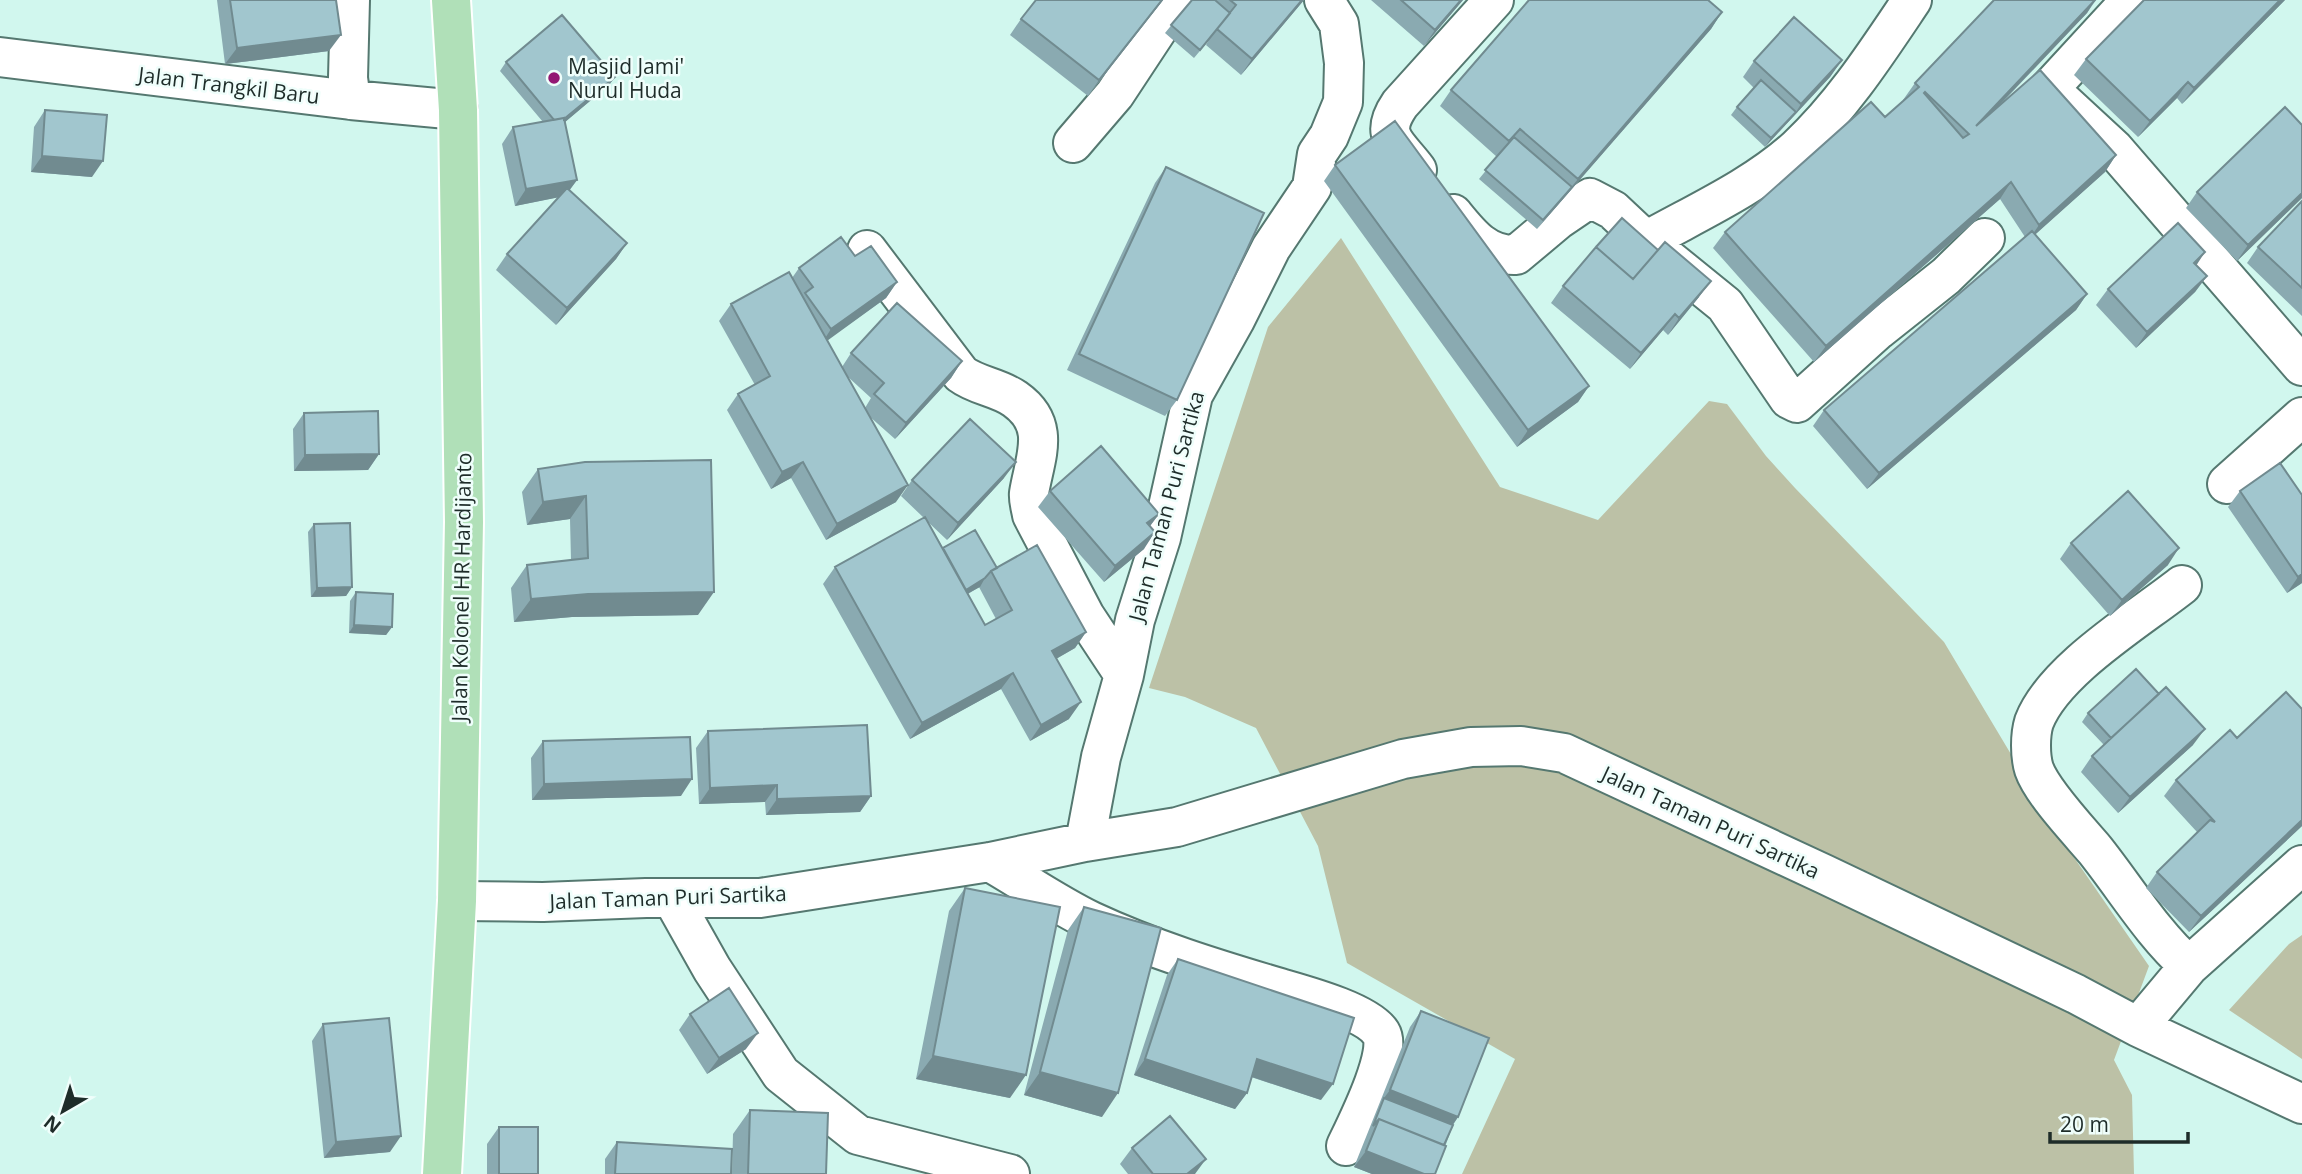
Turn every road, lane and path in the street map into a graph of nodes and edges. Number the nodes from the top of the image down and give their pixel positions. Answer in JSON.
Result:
{"nodes":[{"id":1,"x":349,"y":0,"type":"edge"},
{"id":2,"x":451,"y":0,"type":"edge"},
{"id":3,"x":1177,"y":0,"type":"edge"},
{"id":4,"x":1324,"y":0,"type":"edge"},
{"id":5,"x":1494,"y":0,"type":"edge"},
{"id":6,"x":1912,"y":0,"type":"edge"},
{"id":7,"x":2122,"y":3,"type":"edge"},
{"id":8,"x":0,"y":57,"type":"edge"},
{"id":9,"x":351,"y":100,"type":"junction"},
{"id":10,"x":458,"y":110,"type":"junction"},
{"id":11,"x":1073,"y":143,"type":"dead end"},
{"id":12,"x":1985,"y":238,"type":"dead end"},
{"id":13,"x":1646,"y":241,"type":"junction"},
{"id":14,"x":867,"y":250,"type":"edge"},
{"id":15,"x":2302,"y":366,"type":"edge"},
{"id":16,"x":2302,"y":417,"type":"edge"},
{"id":17,"x":2227,"y":484,"type":"dead end"},
{"id":18,"x":2182,"y":585,"type":"dead end"},
{"id":19,"x":1124,"y":675,"type":"junction"},
{"id":20,"x":1085,"y":842,"type":"junction"},
{"id":21,"x":990,"y":862,"type":"junction"},
{"id":22,"x":2302,"y":865,"type":"edge"},
{"id":23,"x":671,"y":898,"type":"junction"},
{"id":24,"x":457,"y":901,"type":"junction"},
{"id":25,"x":2189,"y":966,"type":"junction"},
{"id":26,"x":2138,"y":1027,"type":"junction"},
{"id":27,"x":2302,"y":1104,"type":"edge"},
{"id":28,"x":1346,"y":1146,"type":"dead end"},
{"id":29,"x":442,"y":1174,"type":"edge"},
{"id":30,"x":1010,"y":1174,"type":"edge"}],
"edges":[{"from":1,"to":9,"type":"street"},
{"from":2,"to":10,"type":"main road","name":"Jalan Kolonel HR Hardijanto"},
{"from":3,"to":11,"type":"street"},
{"from":4,"to":19,"type":"street","name":"Jalan Taman Puri Sartika"},
{"from":5,"to":13,"type":"street"},
{"from":6,"to":13,"type":"street"},
{"from":7,"to":15,"type":"street"},
{"from":8,"to":9,"type":"street","name":"Jalan Trangkil Baru"},
{"from":9,"to":10,"type":"street","name":"Jalan Trangkil Baru"},
{"from":10,"to":24,"type":"main road","name":"Jalan Kolonel HR Hardijanto"},
{"from":12,"to":13,"type":"street"},
{"from":14,"to":19,"type":"street","name":"Jalan Taman Puri Sartika"},
{"from":16,"to":17,"type":"street"},
{"from":18,"to":25,"type":"street"},
{"from":19,"to":20,"type":"street","name":"Jalan Taman Puri Sartika"},
{"from":20,"to":21,"type":"street","name":"Jalan Taman Puri Sartika"},
{"from":20,"to":26,"type":"street","name":"Jalan Taman Puri Sartika"},
{"from":21,"to":23,"type":"street","name":"Jalan Taman Puri Sartika"},
{"from":21,"to":28,"type":"street"},
{"from":22,"to":25,"type":"street"},
{"from":23,"to":24,"type":"street","name":"Jalan Taman Puri Sartika"},
{"from":23,"to":30,"type":"street"},
{"from":24,"to":29,"type":"main road","name":"Jalan Kolonel HR Hardijanto"},
{"from":25,"to":26,"type":"street"},
{"from":26,"to":27,"type":"street","name":"Jalan Taman Puri Sartika"}]}
